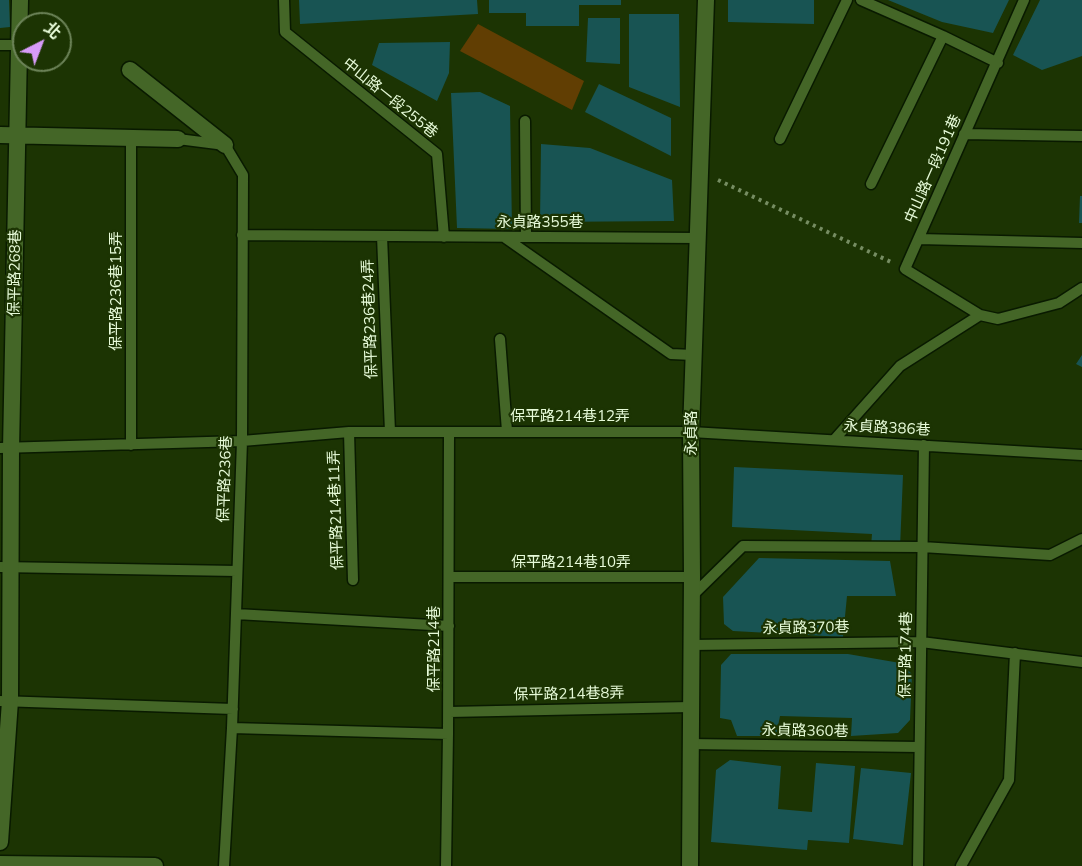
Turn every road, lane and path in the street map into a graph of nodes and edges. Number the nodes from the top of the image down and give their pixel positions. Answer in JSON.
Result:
{"nodes":[{"id":1,"x":284,"y":0,"type":"edge"},
{"id":2,"x":706,"y":0,"type":"edge"},
{"id":3,"x":847,"y":0,"type":"edge"},
{"id":4,"x":861,"y":0,"type":"edge"},
{"id":5,"x":1024,"y":0,"type":"edge"},
{"id":6,"x":943,"y":36,"type":"junction"},
{"id":7,"x":998,"y":63,"type":"junction"},
{"id":8,"x":130,"y":70,"type":"dead end"},
{"id":9,"x":19,"y":72,"type":"edge"},
{"id":10,"x":525,"y":121,"type":"dead end"},
{"id":11,"x":964,"y":134,"type":"junction"},
{"id":12,"x":0,"y":135,"type":"edge"},
{"id":13,"x":18,"y":136,"type":"junction"},
{"id":14,"x":1082,"y":136,"type":"edge"},
{"id":15,"x":131,"y":137,"type":"junction"},
{"id":16,"x":178,"y":139,"type":"joint"},
{"id":17,"x":780,"y":139,"type":"dead end"},
{"id":18,"x":225,"y":145,"type":"junction"},
{"id":19,"x":701,"y":172,"type":"junction"},
{"id":20,"x":871,"y":184,"type":"dead end"},
{"id":21,"x":242,"y":235,"type":"junction"},
{"id":22,"x":382,"y":236,"type":"junction"},
{"id":23,"x":444,"y":237,"type":"junction"},
{"id":24,"x":504,"y":237,"type":"junction"},
{"id":25,"x":526,"y":237,"type":"junction"},
{"id":26,"x":697,"y":238,"type":"junction"},
{"id":27,"x":919,"y":239,"type":"junction"},
{"id":28,"x":1082,"y":243,"type":"edge"},
{"id":29,"x":905,"y":269,"type":"junction"},
{"id":30,"x":1082,"y":288,"type":"edge"},
{"id":31,"x":980,"y":315,"type":"junction"},
{"id":32,"x":500,"y":339,"type":"dead end"},
{"id":33,"x":693,"y":355,"type":"junction"},
{"id":34,"x":507,"y":431,"type":"junction"},
{"id":35,"x":349,"y":432,"type":"junction"},
{"id":36,"x":390,"y":432,"type":"junction"},
{"id":37,"x":449,"y":432,"type":"junction"},
{"id":38,"x":691,"y":432,"type":"junction"},
{"id":39,"x":834,"y":440,"type":"junction"},
{"id":40,"x":242,"y":441,"type":"junction"},
{"id":41,"x":131,"y":445,"type":"junction"},
{"id":42,"x":924,"y":445,"type":"junction"},
{"id":43,"x":6,"y":448,"type":"edge"},
{"id":44,"x":1082,"y":455,"type":"edge"},
{"id":45,"x":1082,"y":539,"type":"edge"},
{"id":46,"x":922,"y":547,"type":"junction"},
{"id":47,"x":5,"y":567,"type":"edge"},
{"id":48,"x":237,"y":571,"type":"junction"},
{"id":49,"x":692,"y":577,"type":"junction"},
{"id":50,"x":449,"y":578,"type":"junction"},
{"id":51,"x":353,"y":580,"type":"dead end"},
{"id":52,"x":692,"y":596,"type":"junction"},
{"id":53,"x":236,"y":614,"type":"junction"},
{"id":54,"x":449,"y":626,"type":"junction"},
{"id":55,"x":921,"y":642,"type":"junction"},
{"id":56,"x":691,"y":645,"type":"junction"},
{"id":57,"x":1015,"y":653,"type":"junction"},
{"id":58,"x":1082,"y":662,"type":"edge"},
{"id":59,"x":5,"y":701,"type":"edge"},
{"id":60,"x":690,"y":707,"type":"junction"},
{"id":61,"x":233,"y":709,"type":"junction"},
{"id":62,"x":448,"y":712,"type":"junction"},
{"id":63,"x":232,"y":728,"type":"junction"},
{"id":64,"x":448,"y":734,"type":"junction"},
{"id":65,"x":689,"y":744,"type":"junction"},
{"id":66,"x":919,"y":747,"type":"junction"},
{"id":67,"x":0,"y":842,"type":"edge"},
{"id":68,"x":0,"y":864,"type":"edge"},
{"id":69,"x":154,"y":866,"type":"edge"},
{"id":70,"x":224,"y":866,"type":"edge"},
{"id":71,"x":446,"y":866,"type":"edge"},
{"id":72,"x":690,"y":866,"type":"edge"},
{"id":73,"x":918,"y":866,"type":"edge"},
{"id":74,"x":961,"y":866,"type":"edge"}],
"edges":[{"from":1,"to":23,"type":"lane","name":"中山路一段255巷"},
{"from":2,"to":19,"type":"street","name":"永貞路"},
{"from":3,"to":17,"type":"lane"},
{"from":4,"to":6,"type":"lane"},
{"from":5,"to":7,"type":"lane","name":"中山路一段191巷"},
{"from":6,"to":7,"type":"lane"},
{"from":6,"to":20,"type":"lane"},
{"from":7,"to":11,"type":"lane","name":"中山路一段191巷"},
{"from":8,"to":18,"type":"street"},
{"from":9,"to":13,"type":"street","name":"保平路268巷"},
{"from":10,"to":25,"type":"lane"},
{"from":11,"to":14,"type":"lane"},
{"from":11,"to":27,"type":"lane","name":"中山路一段191巷"},
{"from":12,"to":13,"type":"street"},
{"from":13,"to":15,"type":"street"},
{"from":13,"to":43,"type":"street","name":"保平路268巷"},
{"from":15,"to":16,"type":"street"},
{"from":15,"to":41,"type":"lane","name":"保平路236巷15弄"},
{"from":16,"to":18,"type":"lane"},
{"from":18,"to":21,"type":"lane","name":"保平路236巷"},
{"from":19,"to":26,"type":"street","name":"永貞路"},
{"from":19,"to":29,"type":"path"},
{"from":21,"to":22,"type":"lane","name":"保平路236巷24弄"},
{"from":21,"to":40,"type":"lane","name":"保平路236巷"},
{"from":22,"to":23,"type":"lane","name":"永貞路355巷"},
{"from":22,"to":36,"type":"lane","name":"保平路236巷24弄"},
{"from":23,"to":24,"type":"lane","name":"永貞路355巷"},
{"from":24,"to":25,"type":"lane","name":"永貞路355巷"},
{"from":24,"to":33,"type":"lane"},
{"from":25,"to":26,"type":"lane","name":"永貞路355巷"},
{"from":26,"to":33,"type":"street","name":"永貞路"},
{"from":27,"to":28,"type":"lane"},
{"from":27,"to":29,"type":"lane","name":"中山路一段191巷"},
{"from":29,"to":31,"type":"lane"},
{"from":30,"to":31,"type":"lane"},
{"from":31,"to":39,"type":"lane"},
{"from":32,"to":34,"type":"lane"},
{"from":33,"to":38,"type":"street","name":"永貞路"},
{"from":34,"to":37,"type":"lane","name":"保平路214巷12弄"},
{"from":34,"to":38,"type":"lane","name":"保平路214巷12弄"},
{"from":35,"to":36,"type":"lane","name":"保平路214巷11弄"},
{"from":35,"to":40,"type":"lane"},
{"from":35,"to":51,"type":"lane","name":"保平路214巷11弄"},
{"from":36,"to":37,"type":"lane","name":"保平路214巷11弄"},
{"from":37,"to":50,"type":"lane","name":"保平路214巷"},
{"from":38,"to":39,"type":"lane","name":"永貞路386巷"},
{"from":38,"to":49,"type":"street","name":"永貞路"},
{"from":39,"to":42,"type":"lane","name":"永貞路386巷"},
{"from":40,"to":41,"type":"lane"},
{"from":40,"to":48,"type":"lane","name":"保平路236巷"},
{"from":41,"to":43,"type":"lane"},
{"from":42,"to":44,"type":"lane","name":"永貞路386巷"},
{"from":42,"to":46,"type":"lane","name":"保平路174巷"},
{"from":43,"to":47,"type":"street","name":"保平路268巷"},
{"from":45,"to":46,"type":"lane"},
{"from":46,"to":52,"type":"lane"},
{"from":46,"to":55,"type":"lane","name":"保平路174巷"},
{"from":47,"to":48,"type":"lane"},
{"from":47,"to":59,"type":"street","name":"保平路268巷"},
{"from":48,"to":53,"type":"lane","name":"保平路236巷"},
{"from":49,"to":50,"type":"lane","name":"保平路214巷10弄"},
{"from":49,"to":52,"type":"street","name":"永貞路"},
{"from":50,"to":54,"type":"lane","name":"保平路214巷"},
{"from":52,"to":56,"type":"street","name":"永貞路"},
{"from":53,"to":54,"type":"lane"},
{"from":53,"to":61,"type":"lane","name":"保平路236巷"},
{"from":54,"to":62,"type":"lane","name":"保平路214巷"},
{"from":55,"to":56,"type":"lane","name":"永貞路370巷"},
{"from":55,"to":57,"type":"lane","name":"永貞路370巷"},
{"from":55,"to":66,"type":"lane","name":"保平路174巷"},
{"from":56,"to":60,"type":"street","name":"永貞路"},
{"from":57,"to":58,"type":"lane","name":"永貞路370巷"},
{"from":57,"to":74,"type":"lane"},
{"from":59,"to":61,"type":"lane"},
{"from":59,"to":67,"type":"street","name":"保平路268巷"},
{"from":60,"to":62,"type":"lane","name":"保平路214巷8弄"},
{"from":60,"to":65,"type":"street","name":"永貞路"},
{"from":61,"to":63,"type":"lane","name":"保平路236巷"},
{"from":62,"to":64,"type":"lane","name":"保平路214巷"},
{"from":63,"to":64,"type":"lane"},
{"from":63,"to":70,"type":"lane","name":"保平路236巷"},
{"from":64,"to":71,"type":"lane","name":"保平路214巷"},
{"from":65,"to":66,"type":"lane","name":"永貞路360巷"},
{"from":65,"to":72,"type":"street","name":"永貞路"},
{"from":66,"to":73,"type":"lane","name":"保平路174巷"},
{"from":68,"to":69,"type":"street"}]}
